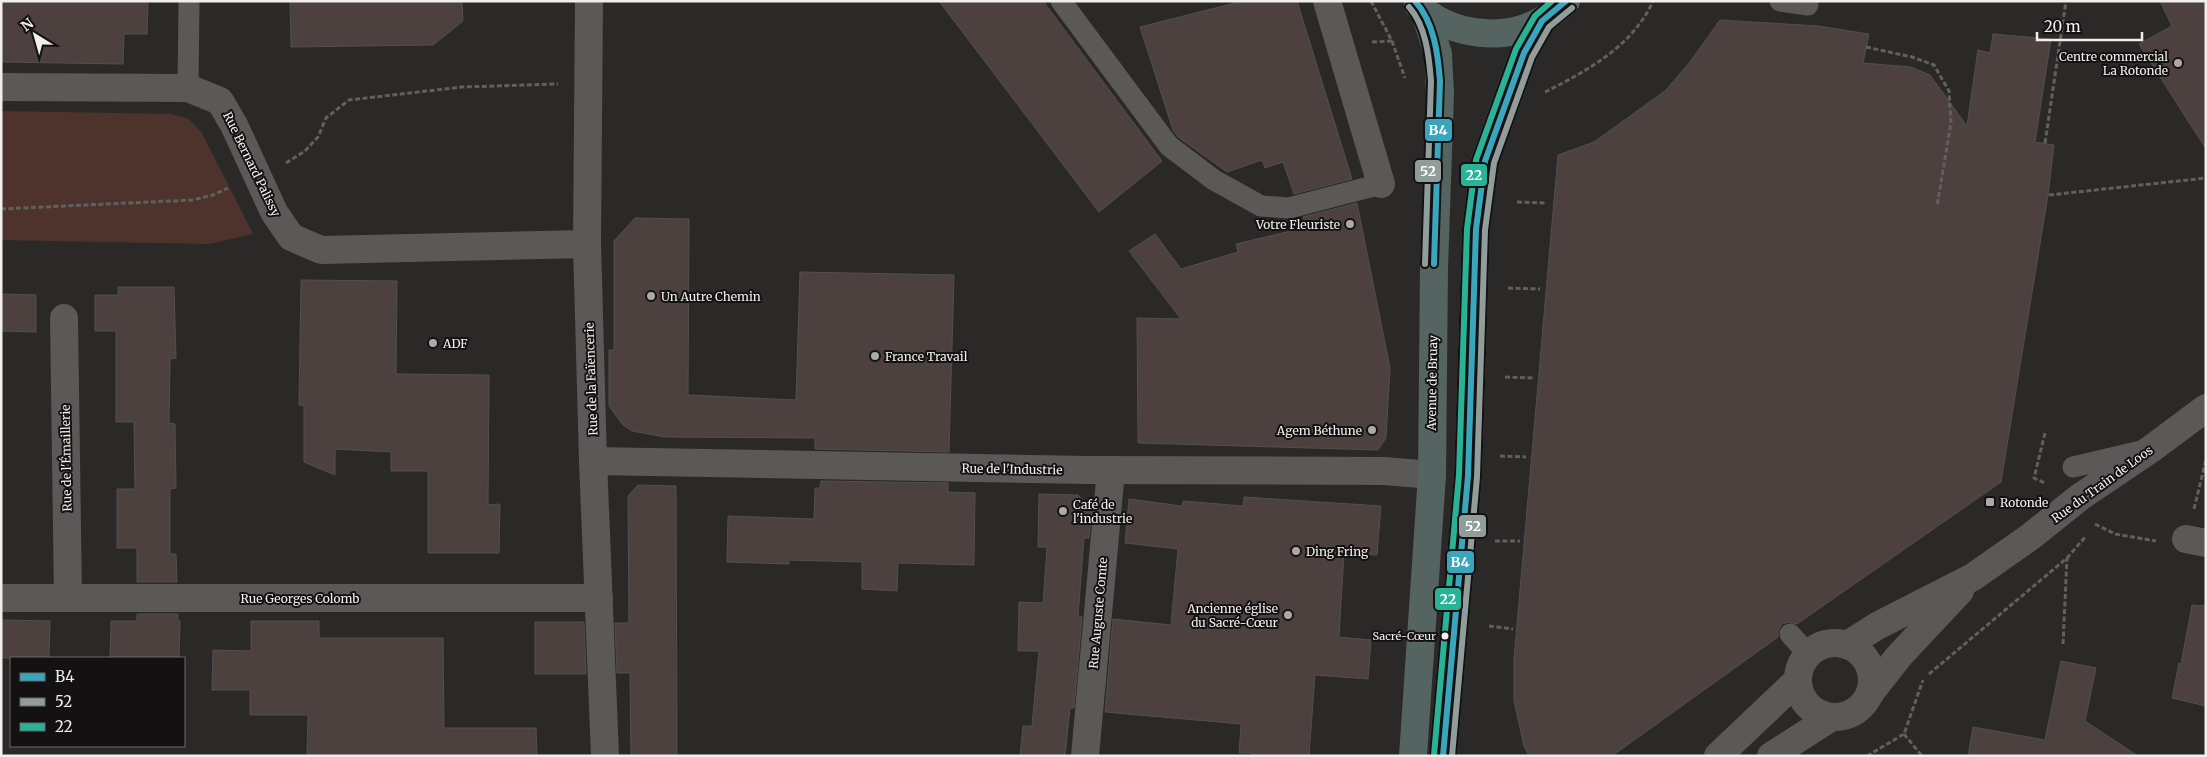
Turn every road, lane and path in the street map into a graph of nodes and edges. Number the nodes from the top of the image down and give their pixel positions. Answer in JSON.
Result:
{"nodes":[{"id":1,"x":188,"y":1,"type":"edge"},
{"id":2,"x":589,"y":1,"type":"edge"},
{"id":3,"x":1061,"y":1,"type":"edge"},
{"id":4,"x":1327,"y":1,"type":"edge"},
{"id":5,"x":1371,"y":1,"type":"edge"},
{"id":6,"x":1566,"y":1,"type":"edge"},
{"id":7,"x":1653,"y":1,"type":"edge"},
{"id":8,"x":1780,"y":1,"type":"edge"},
{"id":9,"x":2066,"y":1,"type":"edge"},
{"id":10,"x":1808,"y":5,"type":"dead end"},
{"id":11,"x":1420,"y":6,"type":"edge"},
{"id":12,"x":1542,"y":21,"type":"junction"},
{"id":13,"x":1866,"y":47,"type":"dead end"},
{"id":14,"x":589,"y":83,"type":"junction"},
{"id":15,"x":1407,"y":83,"type":"dead end"},
{"id":16,"x":1,"y":87,"type":"edge"},
{"id":17,"x":188,"y":88,"type":"junction"},
{"id":18,"x":1542,"y":93,"type":"dead end"},
{"id":19,"x":2045,"y":144,"type":"dead end"},
{"id":20,"x":257,"y":175,"type":"junction"},
{"id":21,"x":2206,"y":178,"type":"edge"},
{"id":22,"x":1381,"y":184,"type":"joint"},
{"id":23,"x":2048,"y":196,"type":"dead end"},
{"id":24,"x":1518,"y":202,"type":"dead end"},
{"id":25,"x":1547,"y":203,"type":"dead end"},
{"id":26,"x":1937,"y":206,"type":"dead end"},
{"id":27,"x":1,"y":209,"type":"edge"},
{"id":28,"x":587,"y":244,"type":"junction"},
{"id":29,"x":1508,"y":288,"type":"dead end"},
{"id":30,"x":1540,"y":289,"type":"dead end"},
{"id":31,"x":64,"y":318,"type":"dead end"},
{"id":32,"x":1504,"y":378,"type":"dead end"},
{"id":33,"x":1533,"y":378,"type":"dead end"},
{"id":34,"x":2206,"y":408,"type":"edge"},
{"id":35,"x":2151,"y":449,"type":"junction"},
{"id":36,"x":1499,"y":456,"type":"dead end"},
{"id":37,"x":1526,"y":457,"type":"dead end"},
{"id":38,"x":2206,"y":460,"type":"edge"},
{"id":39,"x":593,"y":461,"type":"junction"},
{"id":40,"x":2073,"y":467,"type":"dead end"},
{"id":41,"x":1111,"y":470,"type":"junction"},
{"id":42,"x":1432,"y":475,"type":"junction"},
{"id":43,"x":2104,"y":520,"type":"dead end"},
{"id":44,"x":1494,"y":541,"type":"dead end"},
{"id":45,"x":1520,"y":541,"type":"dead end"},
{"id":46,"x":2196,"y":541,"type":"edge"},
{"id":47,"x":2067,"y":558,"type":"junction"},
{"id":48,"x":1973,"y":577,"type":"junction"},
{"id":49,"x":1,"y":598,"type":"edge"},
{"id":50,"x":68,"y":598,"type":"junction"},
{"id":51,"x":600,"y":598,"type":"junction"},
{"id":52,"x":1489,"y":626,"type":"dead end"},
{"id":53,"x":1513,"y":629,"type":"dead end"},
{"id":54,"x":1790,"y":634,"type":"dead end"},
{"id":55,"x":1847,"y":644,"type":"junction"},
{"id":56,"x":2063,"y":644,"type":"dead end"},
{"id":57,"x":1808,"y":654,"type":"junction"},
{"id":58,"x":1798,"y":680,"type":"junction"},
{"id":59,"x":1870,"y":693,"type":"junction"},
{"id":60,"x":1832,"y":717,"type":"junction"},
{"id":61,"x":1904,"y":734,"type":"junction"},
{"id":62,"x":605,"y":756,"type":"edge"},
{"id":63,"x":1085,"y":756,"type":"edge"},
{"id":64,"x":1413,"y":756,"type":"edge"},
{"id":65,"x":1443,"y":756,"type":"edge"},
{"id":66,"x":1718,"y":756,"type":"edge"},
{"id":67,"x":1771,"y":756,"type":"edge"},
{"id":68,"x":1868,"y":756,"type":"edge"},
{"id":69,"x":1922,"y":756,"type":"edge"}],
"edges":[{"from":1,"to":17,"type":"lane"},
{"from":2,"to":14,"type":"street","name":"Rue de la Faïencerie"},
{"from":3,"to":22,"type":"lane"},
{"from":4,"to":22,"type":"street"},
{"from":5,"to":15,"type":"path"},
{"from":6,"to":12,"type":"main road"},
{"from":7,"to":18,"type":"path"},
{"from":8,"to":10,"type":"lane"},
{"from":9,"to":19,"type":"path"},
{"from":11,"to":12,"type":"main road"},
{"from":11,"to":42,"type":"main road","name":"Avenue de Bruay"},
{"from":12,"to":65,"type":"main road"},
{"from":13,"to":26,"type":"path"},
{"from":14,"to":20,"type":"path"},
{"from":14,"to":28,"type":"street","name":"Rue de la Faïencerie"},
{"from":16,"to":17,"type":"street","name":"Rue Bernard Palissy"},
{"from":17,"to":20,"type":"street","name":"Rue Bernard Palissy"},
{"from":20,"to":27,"type":"path"},
{"from":20,"to":28,"type":"street","name":"Rue Bernard Palissy"},
{"from":21,"to":23,"type":"path"},
{"from":24,"to":25,"type":"path"},
{"from":28,"to":39,"type":"street","name":"Rue de la Faïencerie"},
{"from":29,"to":30,"type":"path"},
{"from":31,"to":50,"type":"street","name":"Rue de l'Émaillerie"},
{"from":32,"to":33,"type":"path"},
{"from":34,"to":35,"type":"street","name":"Rue du Train de Loos"},
{"from":35,"to":40,"type":"lane"},
{"from":35,"to":48,"type":"street","name":"Rue du Train de Loos"},
{"from":36,"to":37,"type":"path"},
{"from":38,"to":46,"type":"path"},
{"from":39,"to":41,"type":"street","name":"Rue de l'Industrie"},
{"from":39,"to":51,"type":"street","name":"Rue de la Faïencerie"},
{"from":41,"to":42,"type":"street","name":"Rue de l'Industrie"},
{"from":41,"to":63,"type":"street","name":"Rue Auguste Comte"},
{"from":42,"to":64,"type":"main road","name":"Avenue de Bruay"},
{"from":43,"to":47,"type":"path"},
{"from":44,"to":45,"type":"path"},
{"from":47,"to":56,"type":"path"},
{"from":47,"to":61,"type":"path"},
{"from":48,"to":55,"type":"street","name":"Rue du Train de Loos"},
{"from":48,"to":59,"type":"street","name":"Rue du Train de Loos"},
{"from":49,"to":50,"type":"street","name":"Rue Georges Colomb"},
{"from":50,"to":51,"type":"street","name":"Rue Georges Colomb"},
{"from":51,"to":62,"type":"street","name":"Rue de la Faïencerie"},
{"from":52,"to":53,"type":"path"},
{"from":54,"to":57,"type":"lane"},
{"from":55,"to":57,"type":"street"},
{"from":55,"to":59,"type":"street"},
{"from":57,"to":58,"type":"street"},
{"from":58,"to":60,"type":"street"},
{"from":58,"to":66,"type":"street"},
{"from":59,"to":60,"type":"street"},
{"from":60,"to":67,"type":"street"},
{"from":61,"to":68,"type":"path"},
{"from":61,"to":69,"type":"path"}]}
